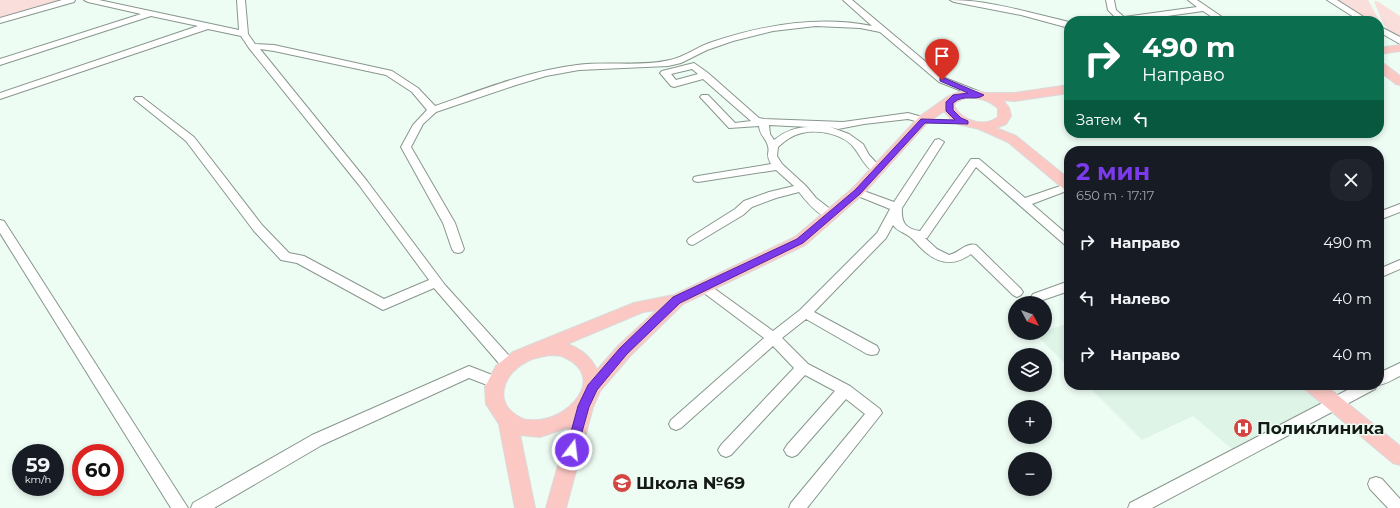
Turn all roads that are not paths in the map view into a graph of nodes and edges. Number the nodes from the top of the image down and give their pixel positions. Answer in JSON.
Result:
{"nodes":[{"id":1,"x":71,"y":0,"type":"edge"},
{"id":2,"x":88,"y":0,"type":"edge"},
{"id":3,"x":241,"y":0,"type":"edge"},
{"id":4,"x":847,"y":0,"type":"edge"},
{"id":5,"x":954,"y":0,"type":"edge"},
{"id":6,"x":1110,"y":0,"type":"edge"},
{"id":7,"x":1192,"y":0,"type":"edge"},
{"id":8,"x":1331,"y":0,"type":"edge"},
{"id":9,"x":1204,"y":8,"type":"junction"},
{"id":10,"x":150,"y":14,"type":"junction"},
{"id":11,"x":1117,"y":16,"type":"edge"},
{"id":12,"x":1150,"y":16,"type":"edge"},
{"id":13,"x":1216,"y":16,"type":"edge"},
{"id":14,"x":1358,"y":16,"type":"edge"},
{"id":15,"x":0,"y":22,"type":"edge"},
{"id":16,"x":1064,"y":24,"type":"edge"},
{"id":17,"x":206,"y":26,"type":"junction"},
{"id":18,"x":882,"y":30,"type":"junction"},
{"id":19,"x":1384,"y":32,"type":"edge"},
{"id":20,"x":244,"y":34,"type":"junction"},
{"id":21,"x":1400,"y":42,"type":"edge"},
{"id":22,"x":1384,"y":44,"type":"edge"},
{"id":23,"x":252,"y":46,"type":"junction"},
{"id":24,"x":1400,"y":48,"type":"edge"},
{"id":25,"x":1384,"y":50,"type":"edge"},
{"id":26,"x":0,"y":62,"type":"edge"},
{"id":27,"x":1384,"y":69,"type":"edge"},
{"id":28,"x":705,"y":75,"type":"dead end"},
{"id":29,"x":942,"y":80,"type":"junction"},
{"id":30,"x":1400,"y":82,"type":"edge"},
{"id":31,"x":1064,"y":91,"type":"edge"},
{"id":32,"x":0,"y":96,"type":"edge"},
{"id":33,"x":981,"y":96,"type":"junction"},
{"id":34,"x":705,"y":97,"type":"dead end"},
{"id":35,"x":1064,"y":97,"type":"edge"},
{"id":36,"x":139,"y":99,"type":"dead end"},
{"id":37,"x":950,"y":101,"type":"junction"},
{"id":38,"x":433,"y":110,"type":"junction"},
{"id":39,"x":1005,"y":117,"type":"junction"},
{"id":40,"x":923,"y":120,"type":"junction"},
{"id":41,"x":763,"y":122,"type":"junction"},
{"id":42,"x":966,"y":122,"type":"junction"},
{"id":43,"x":845,"y":125,"type":"junction"},
{"id":44,"x":982,"y":126,"type":"junction"},
{"id":45,"x":825,"y":129,"type":"junction"},
{"id":46,"x":1012,"y":140,"type":"junction"},
{"id":47,"x":939,"y":142,"type":"dead end"},
{"id":48,"x":772,"y":146,"type":"junction"},
{"id":49,"x":778,"y":166,"type":"junction"},
{"id":50,"x":878,"y":170,"type":"junction"},
{"id":51,"x":698,"y":179,"type":"dead end"},
{"id":52,"x":1064,"y":182,"type":"edge"},
{"id":53,"x":802,"y":188,"type":"junction"},
{"id":54,"x":1064,"y":188,"type":"edge"},
{"id":55,"x":858,"y":192,"type":"junction"},
{"id":56,"x":1023,"y":203,"type":"junction"},
{"id":57,"x":896,"y":207,"type":"junction"},
{"id":58,"x":1400,"y":208,"type":"edge"},
{"id":59,"x":1384,"y":214,"type":"edge"},
{"id":60,"x":830,"y":215,"type":"junction"},
{"id":61,"x":0,"y":224,"type":"edge"},
{"id":62,"x":915,"y":235,"type":"junction"},
{"id":63,"x":1064,"y":238,"type":"edge"},
{"id":64,"x":693,"y":241,"type":"dead end"},
{"id":65,"x":458,"y":249,"type":"dead end"},
{"id":66,"x":1400,"y":264,"type":"edge"},
{"id":67,"x":1384,"y":272,"type":"edge"},
{"id":68,"x":437,"y":282,"type":"junction"},
{"id":69,"x":704,"y":287,"type":"junction"},
{"id":70,"x":1064,"y":288,"type":"edge"},
{"id":71,"x":1017,"y":292,"type":"dead end"},
{"id":72,"x":1039,"y":296,"type":"edge"},
{"id":73,"x":677,"y":300,"type":"junction"},
{"id":74,"x":805,"y":313,"type":"junction"},
{"id":75,"x":773,"y":338,"type":"junction"},
{"id":76,"x":872,"y":350,"type":"dead end"},
{"id":77,"x":514,"y":360,"type":"junction"},
{"id":78,"x":804,"y":368,"type":"junction"},
{"id":79,"x":495,"y":382,"type":"junction"},
{"id":80,"x":592,"y":388,"type":"junction"},
{"id":81,"x":845,"y":390,"type":"junction"},
{"id":82,"x":1318,"y":390,"type":"edge"},
{"id":83,"x":1361,"y":390,"type":"edge"},
{"id":84,"x":1335,"y":404,"type":"junction"},
{"id":85,"x":584,"y":406,"type":"junction"},
{"id":86,"x":508,"y":422,"type":"junction"},
{"id":87,"x":676,"y":424,"type":"dead end"},
{"id":88,"x":726,"y":450,"type":"dead end"},
{"id":89,"x":792,"y":450,"type":"dead end"},
{"id":90,"x":1400,"y":457,"type":"edge"},
{"id":91,"x":1376,"y":484,"type":"dead end"},
{"id":92,"x":1156,"y":504,"type":"edge"},
{"id":93,"x":180,"y":508,"type":"edge"},
{"id":94,"x":199,"y":508,"type":"edge"},
{"id":95,"x":525,"y":508,"type":"edge"},
{"id":96,"x":556,"y":508,"type":"edge"},
{"id":97,"x":797,"y":508,"type":"edge"},
{"id":98,"x":1136,"y":508,"type":"edge"},
{"id":99,"x":1398,"y":508,"type":"edge"}],
"edges":[{"from":1,"to":15,"type":"street"},
{"from":2,"to":10,"type":"street"},
{"from":3,"to":20,"type":"street"},
{"from":4,"to":18,"type":"street"},
{"from":5,"to":16,"type":"street"},
{"from":6,"to":11,"type":"street"},
{"from":7,"to":9,"type":"street"},
{"from":8,"to":14,"type":"street"},
{"from":9,"to":12,"type":"street"},
{"from":9,"to":13,"type":"street"},
{"from":10,"to":17,"type":"street"},
{"from":10,"to":26,"type":"street"},
{"from":17,"to":20,"type":"street"},
{"from":17,"to":32,"type":"street"},
{"from":18,"to":29,"type":"street"},
{"from":18,"to":38,"type":"street"},
{"from":19,"to":21,"type":"street"},
{"from":20,"to":23,"type":"street"},
{"from":21,"to":22,"type":"main road"},
{"from":23,"to":38,"type":"street"},
{"from":23,"to":68,"type":"street"},
{"from":24,"to":25,"type":"main road"},
{"from":27,"to":30,"type":"main road"},
{"from":28,"to":41,"type":"street"},
{"from":29,"to":33,"type":"street"},
{"from":29,"to":37,"type":"street"},
{"from":31,"to":33,"type":"main road"},
{"from":33,"to":37,"type":"main road"},
{"from":33,"to":39,"type":"main road"},
{"from":34,"to":41,"type":"street"},
{"from":35,"to":39,"type":"main road"},
{"from":36,"to":68,"type":"street"},
{"from":37,"to":40,"type":"main road"},
{"from":37,"to":42,"type":"main road"},
{"from":38,"to":65,"type":"street"},
{"from":39,"to":44,"type":"main road"},
{"from":39,"to":46,"type":"main road"},
{"from":40,"to":42,"type":"main road"},
{"from":40,"to":43,"type":"street"},
{"from":40,"to":50,"type":"main road"},
{"from":41,"to":43,"type":"street"},
{"from":41,"to":48,"type":"street"},
{"from":42,"to":44,"type":"main road"},
{"from":43,"to":45,"type":"street"},
{"from":44,"to":46,"type":"main road"},
{"from":45,"to":48,"type":"street"},
{"from":45,"to":50,"type":"street"},
{"from":46,"to":52,"type":"main road"},
{"from":47,"to":57,"type":"street"},
{"from":48,"to":49,"type":"street"},
{"from":49,"to":51,"type":"street"},
{"from":49,"to":53,"type":"street"},
{"from":50,"to":55,"type":"main road"},
{"from":53,"to":60,"type":"street"},
{"from":53,"to":64,"type":"street"},
{"from":54,"to":56,"type":"street"},
{"from":55,"to":57,"type":"street"},
{"from":55,"to":60,"type":"main road"},
{"from":56,"to":62,"type":"street"},
{"from":56,"to":63,"type":"street"},
{"from":57,"to":62,"type":"street"},
{"from":57,"to":74,"type":"street"},
{"from":58,"to":59,"type":"street"},
{"from":60,"to":69,"type":"main road"},
{"from":61,"to":93,"type":"street"},
{"from":62,"to":71,"type":"street"},
{"from":66,"to":67,"type":"street"},
{"from":68,"to":77,"type":"street"},
{"from":69,"to":73,"type":"main road"},
{"from":69,"to":75,"type":"street"},
{"from":70,"to":72,"type":"street"},
{"from":73,"to":77,"type":"main road"},
{"from":73,"to":80,"type":"main road"},
{"from":74,"to":75,"type":"street"},
{"from":74,"to":76,"type":"street"},
{"from":75,"to":78,"type":"street"},
{"from":75,"to":87,"type":"street"},
{"from":77,"to":79,"type":"main road"},
{"from":77,"to":80,"type":"main road"},
{"from":78,"to":81,"type":"street"},
{"from":78,"to":88,"type":"street"},
{"from":79,"to":86,"type":"main road"},
{"from":79,"to":94,"type":"street"},
{"from":80,"to":85,"type":"main road"},
{"from":81,"to":89,"type":"street"},
{"from":81,"to":97,"type":"street"},
{"from":82,"to":84,"type":"main road"},
{"from":83,"to":84,"type":"street"},
{"from":84,"to":90,"type":"main road"},
{"from":84,"to":92,"type":"street"},
{"from":85,"to":86,"type":"main road"},
{"from":85,"to":96,"type":"main road"},
{"from":86,"to":95,"type":"main road"},
{"from":91,"to":99,"type":"street"},
{"from":92,"to":98,"type":"street"}]}
